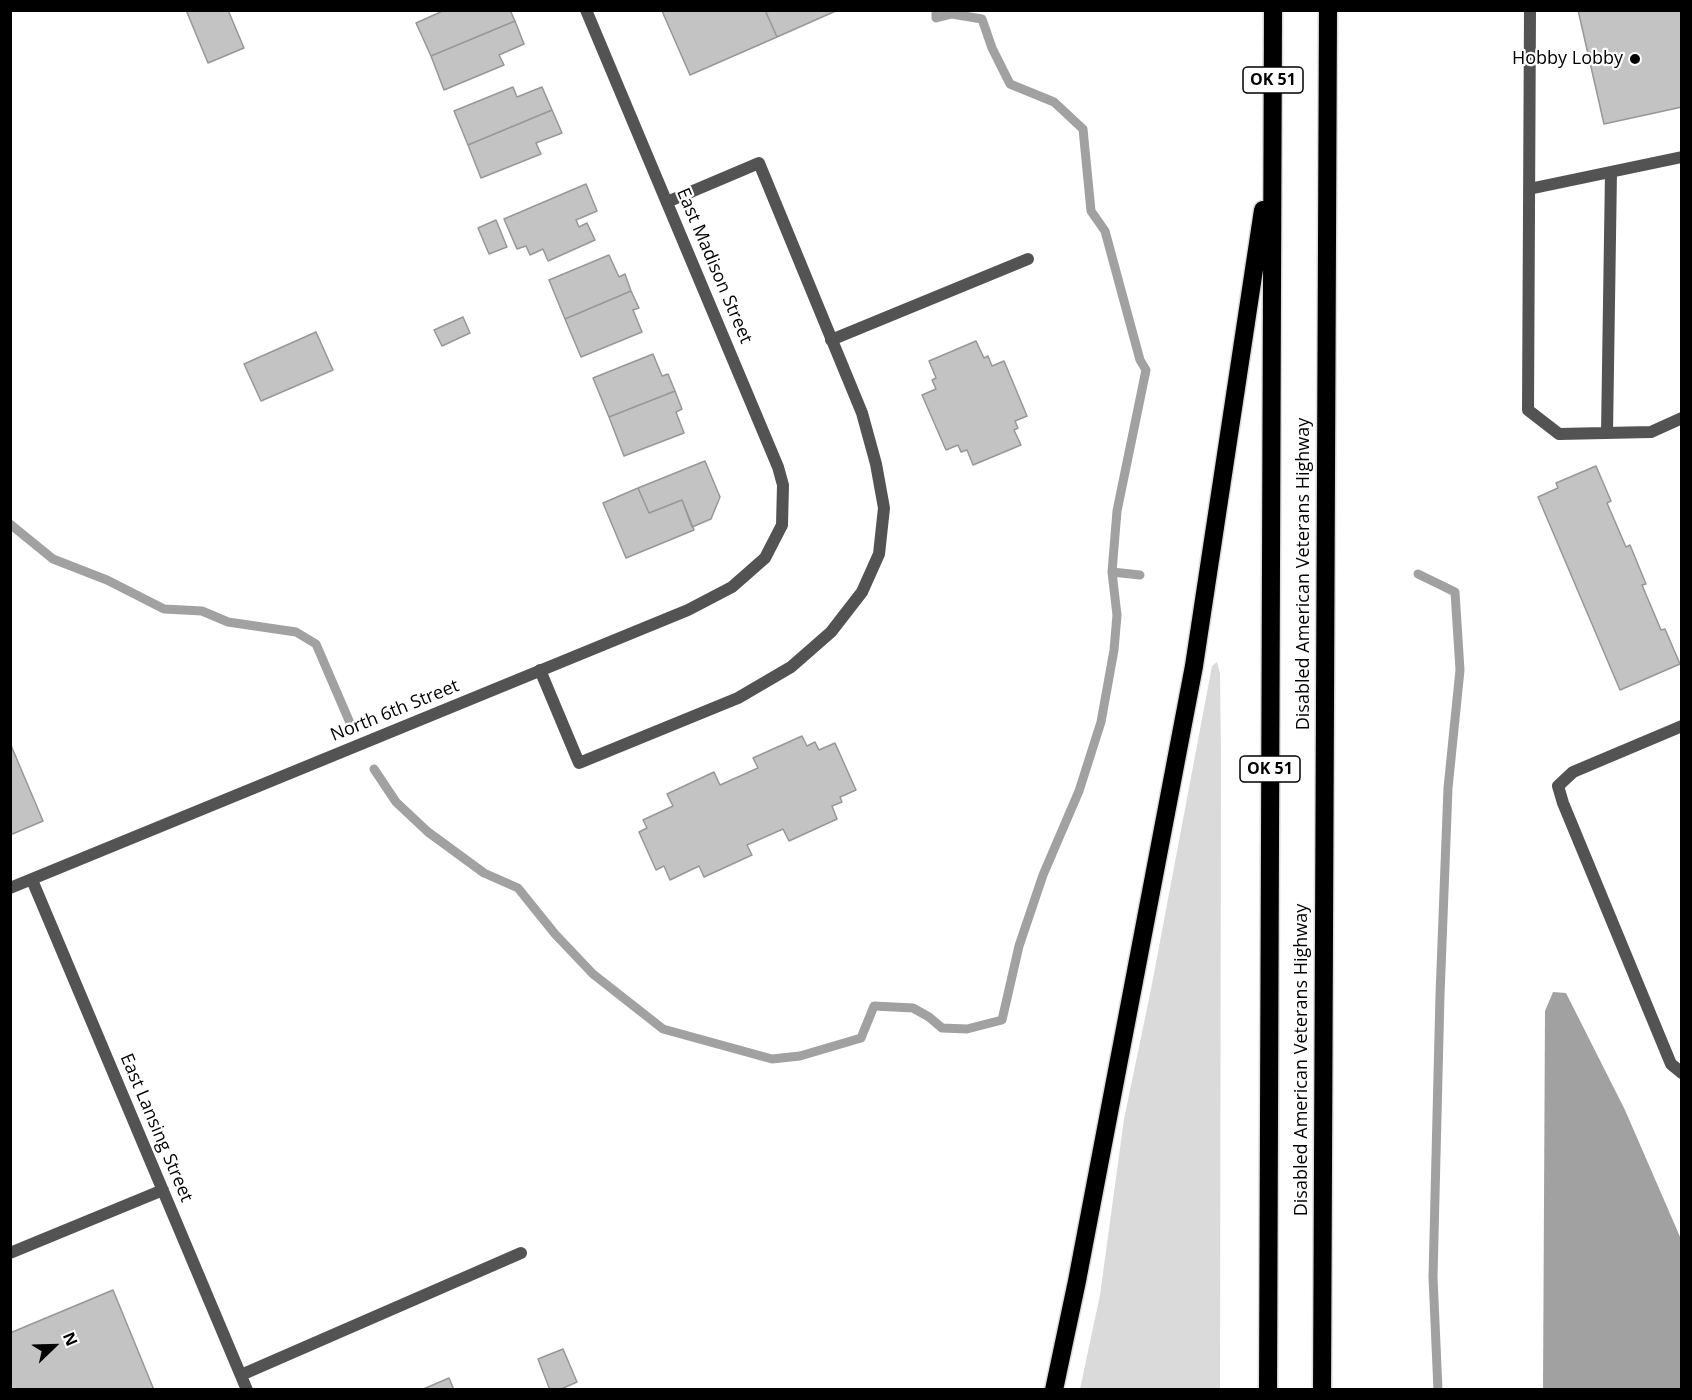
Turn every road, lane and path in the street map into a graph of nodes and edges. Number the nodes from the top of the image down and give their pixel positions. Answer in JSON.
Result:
{"nodes":[{"id":1,"x":586,"y":10,"type":"edge"},
{"id":2,"x":1273,"y":10,"type":"edge"},
{"id":3,"x":1328,"y":10,"type":"edge"},
{"id":4,"x":1530,"y":10,"type":"edge"},
{"id":5,"x":1273,"y":149,"type":"junction"},
{"id":6,"x":1682,"y":158,"type":"edge"},
{"id":7,"x":1611,"y":172,"type":"junction"},
{"id":8,"x":1529,"y":189,"type":"junction"},
{"id":9,"x":667,"y":202,"type":"junction"},
{"id":10,"x":1028,"y":259,"type":"dead end"},
{"id":11,"x":831,"y":339,"type":"junction"},
{"id":12,"x":1682,"y":418,"type":"edge"},
{"id":13,"x":1607,"y":433,"type":"junction"},
{"id":14,"x":775,"y":540,"type":"joint"},
{"id":15,"x":540,"y":670,"type":"junction"},
{"id":16,"x":1682,"y":726,"type":"edge"},
{"id":17,"x":32,"y":880,"type":"junction"},
{"id":18,"x":10,"y":888,"type":"edge"},
{"id":19,"x":1682,"y":1073,"type":"edge"},
{"id":20,"x":163,"y":1190,"type":"junction"},
{"id":21,"x":10,"y":1253,"type":"edge"},
{"id":22,"x":521,"y":1253,"type":"dead end"},
{"id":23,"x":241,"y":1375,"type":"junction"},
{"id":24,"x":247,"y":1389,"type":"edge"},
{"id":25,"x":1054,"y":1389,"type":"edge"},
{"id":26,"x":1268,"y":1389,"type":"edge"},
{"id":27,"x":1322,"y":1389,"type":"edge"}],
"edges":[{"from":1,"to":9,"type":"street","name":"East Madison Street"},
{"from":2,"to":5,"type":"highway","name":"Disabled American Veterans Highway","number":"OK 51"},
{"from":3,"to":27,"type":"highway","name":"Disabled American Veterans Highway","number":"OK 51"},
{"from":4,"to":8,"type":"street"},
{"from":5,"to":25,"type":"highway"},
{"from":5,"to":26,"type":"highway","name":"Disabled American Veterans Highway","number":"OK 51"},
{"from":6,"to":7,"type":"street"},
{"from":7,"to":8,"type":"street"},
{"from":7,"to":13,"type":"street"},
{"from":8,"to":13,"type":"street"},
{"from":9,"to":11,"type":"street"},
{"from":9,"to":14,"type":"street","name":"East Madison Street"},
{"from":10,"to":11,"type":"street"},
{"from":11,"to":15,"type":"street"},
{"from":12,"to":13,"type":"street"},
{"from":14,"to":15,"type":"street","name":"North 6th Street"},
{"from":15,"to":17,"type":"street","name":"North 6th Street"},
{"from":16,"to":19,"type":"street"},
{"from":17,"to":18,"type":"street","name":"North 6th Street"},
{"from":17,"to":20,"type":"street","name":"East Lansing Street"},
{"from":20,"to":21,"type":"street"},
{"from":20,"to":23,"type":"street","name":"East Lansing Street"},
{"from":22,"to":23,"type":"street"},
{"from":23,"to":24,"type":"street","name":"East Lansing Street"}]}
